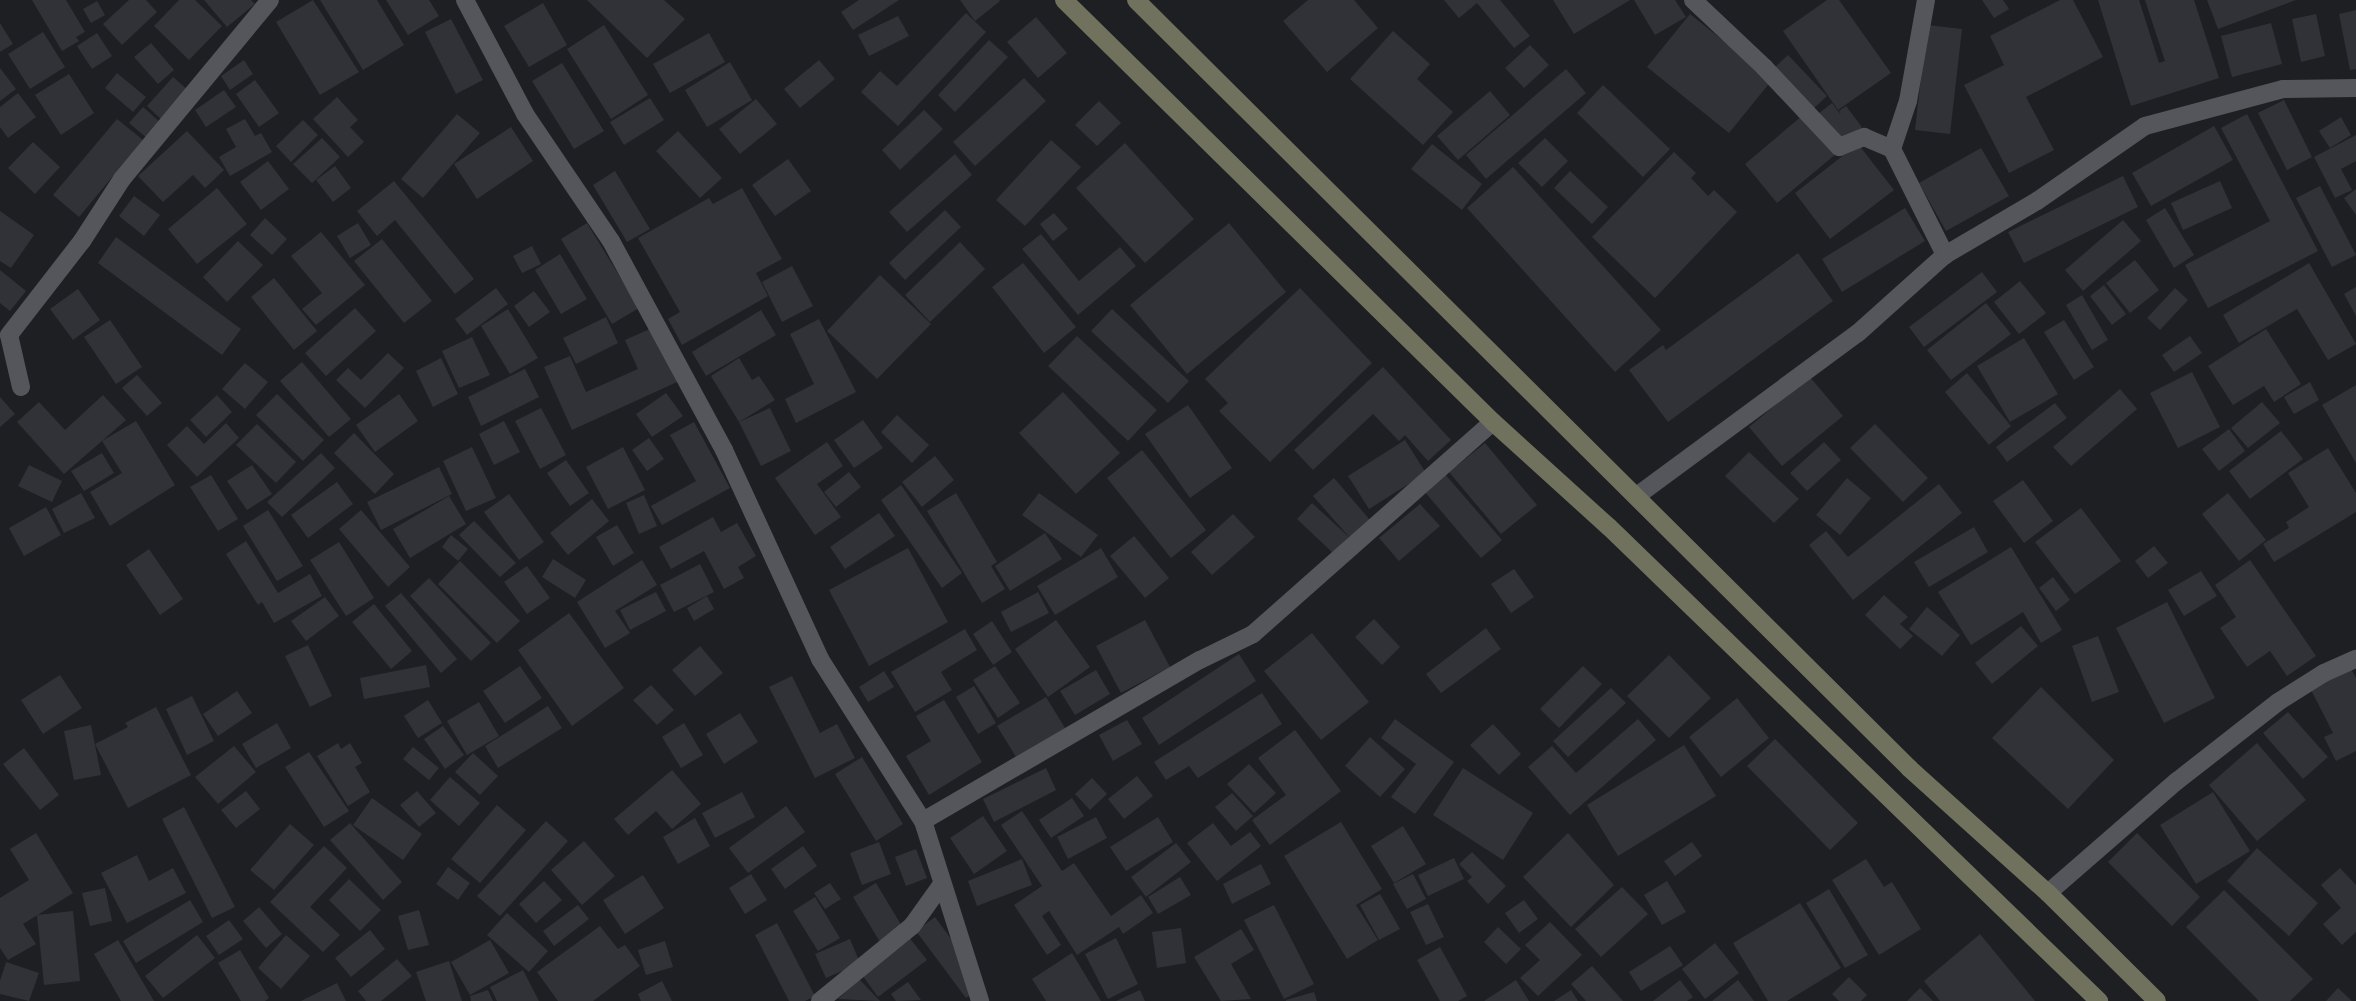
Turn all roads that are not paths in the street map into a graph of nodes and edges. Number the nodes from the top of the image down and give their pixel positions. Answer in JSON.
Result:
{"nodes":[{"id":1,"x":270,"y":0,"type":"edge"},
{"id":2,"x":465,"y":0,"type":"edge"},
{"id":3,"x":1064,"y":0,"type":"edge"},
{"id":4,"x":1136,"y":0,"type":"edge"},
{"id":5,"x":1693,"y":0,"type":"edge"},
{"id":6,"x":1926,"y":0,"type":"edge"},
{"id":7,"x":2356,"y":88,"type":"edge"},
{"id":8,"x":1892,"y":149,"type":"junction"},
{"id":9,"x":1945,"y":255,"type":"junction"},
{"id":10,"x":21,"y":387,"type":"dead end"},
{"id":11,"x":1493,"y":422,"type":"junction"},
{"id":12,"x":1638,"y":495,"type":"junction"},
{"id":13,"x":2356,"y":659,"type":"edge"},
{"id":14,"x":923,"y":821,"type":"junction"},
{"id":15,"x":942,"y":884,"type":"junction"},
{"id":16,"x":2048,"y":893,"type":"junction"},
{"id":17,"x":820,"y":1001,"type":"edge"},
{"id":18,"x":980,"y":1001,"type":"edge"},
{"id":19,"x":2099,"y":1001,"type":"edge"},
{"id":20,"x":2157,"y":1001,"type":"edge"}],
"edges":[{"from":1,"to":10,"type":"street"},
{"from":2,"to":14,"type":"street"},
{"from":3,"to":11,"type":"street"},
{"from":4,"to":12,"type":"street"},
{"from":5,"to":8,"type":"street"},
{"from":6,"to":8,"type":"street"},
{"from":7,"to":9,"type":"street"},
{"from":8,"to":9,"type":"street"},
{"from":9,"to":12,"type":"street"},
{"from":11,"to":14,"type":"street"},
{"from":11,"to":19,"type":"street"},
{"from":12,"to":16,"type":"street"},
{"from":13,"to":16,"type":"street"},
{"from":14,"to":15,"type":"street"},
{"from":15,"to":17,"type":"street"},
{"from":15,"to":18,"type":"street"},
{"from":16,"to":20,"type":"street"}]}
